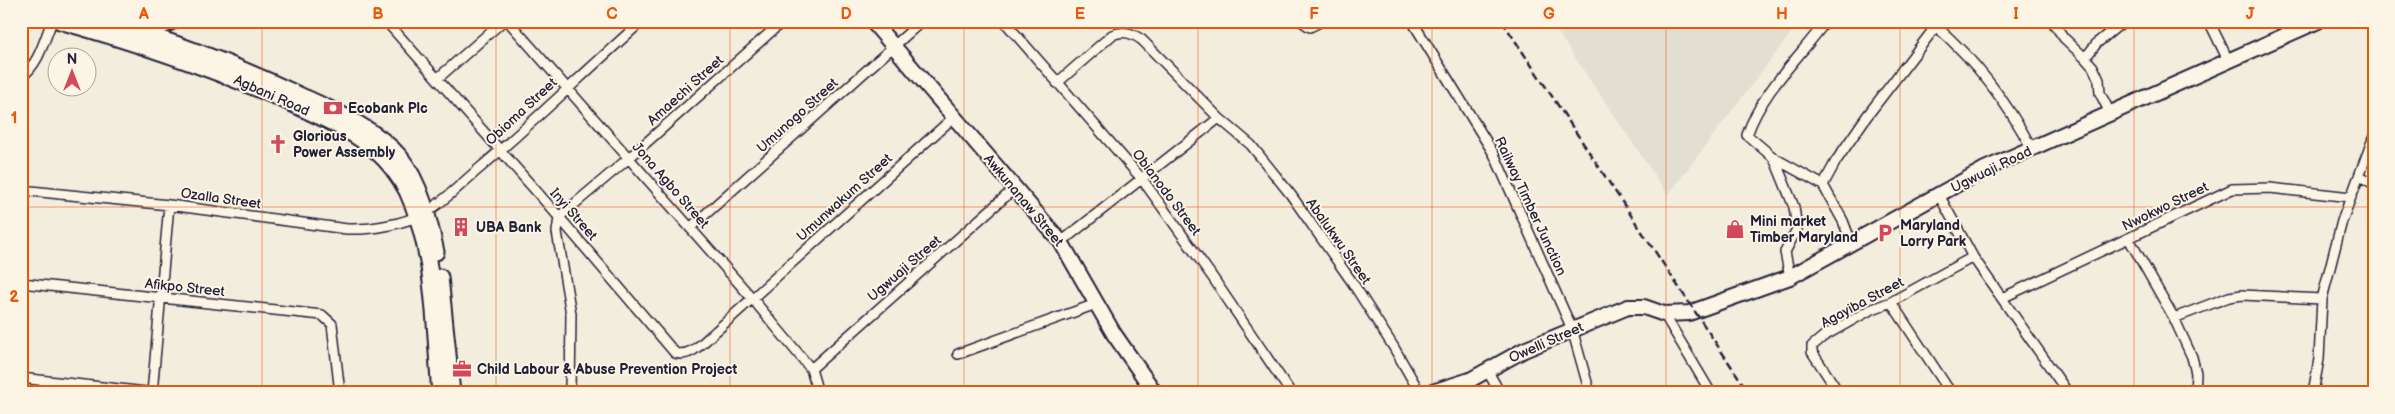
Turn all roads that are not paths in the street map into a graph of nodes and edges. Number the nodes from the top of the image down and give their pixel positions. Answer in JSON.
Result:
{"nodes":[{"id":1,"x":52,"y":21,"type":"edge"},
{"id":2,"x":60,"y":21,"type":"edge"},
{"id":3,"x":101,"y":21,"type":"edge"},
{"id":4,"x":174,"y":21,"type":"edge"},
{"id":5,"x":386,"y":21,"type":"edge"},
{"id":6,"x":503,"y":21,"type":"edge"},
{"id":7,"x":508,"y":21,"type":"edge"},
{"id":8,"x":642,"y":21,"type":"edge"},
{"id":9,"x":782,"y":21,"type":"edge"},
{"id":10,"x":872,"y":21,"type":"edge"},
{"id":11,"x":922,"y":21,"type":"edge"},
{"id":12,"x":1004,"y":21,"type":"edge"},
{"id":13,"x":1301,"y":21,"type":"edge"},
{"id":14,"x":1322,"y":21,"type":"edge"},
{"id":15,"x":1412,"y":21,"type":"edge"},
{"id":16,"x":1826,"y":21,"type":"edge"},
{"id":17,"x":2052,"y":21,"type":"edge"},
{"id":18,"x":2209,"y":21,"type":"edge"},
{"id":19,"x":2318,"y":21,"type":"edge"},
{"id":20,"x":1938,"y":24,"type":"edge"},
{"id":21,"x":2120,"y":24,"type":"dead end"},
{"id":22,"x":142,"y":38,"type":"junction"},
{"id":23,"x":893,"y":45,"type":"junction"},
{"id":24,"x":2085,"y":58,"type":"junction"},
{"id":25,"x":2229,"y":62,"type":"junction"},
{"id":26,"x":21,"y":77,"type":"edge"},
{"id":27,"x":437,"y":79,"type":"junction"},
{"id":28,"x":1057,"y":83,"type":"junction"},
{"id":29,"x":566,"y":88,"type":"junction"},
{"id":30,"x":2111,"y":115,"type":"junction"},
{"id":31,"x":954,"y":117,"type":"junction"},
{"id":32,"x":1219,"y":118,"type":"junction"},
{"id":33,"x":2374,"y":136,"type":"edge"},
{"id":34,"x":2032,"y":149,"type":"junction"},
{"id":35,"x":500,"y":150,"type":"junction"},
{"id":36,"x":629,"y":158,"type":"junction"},
{"id":37,"x":1774,"y":158,"type":"junction"},
{"id":38,"x":2360,"y":176,"type":"junction"},
{"id":39,"x":1142,"y":178,"type":"junction"},
{"id":40,"x":2374,"y":184,"type":"edge"},
{"id":41,"x":1823,"y":185,"type":"junction"},
{"id":42,"x":1015,"y":188,"type":"junction"},
{"id":43,"x":21,"y":190,"type":"edge"},
{"id":44,"x":1939,"y":195,"type":"junction"},
{"id":45,"x":2350,"y":197,"type":"junction"},
{"id":46,"x":169,"y":205,"type":"junction"},
{"id":47,"x":421,"y":214,"type":"junction"},
{"id":48,"x":559,"y":217,"type":"junction"},
{"id":49,"x":690,"y":228,"type":"junction"},
{"id":50,"x":2129,"y":239,"type":"junction"},
{"id":51,"x":1061,"y":242,"type":"junction"},
{"id":52,"x":1851,"y":242,"type":"junction"},
{"id":53,"x":1973,"y":257,"type":"junction"},
{"id":54,"x":1790,"y":276,"type":"junction"},
{"id":55,"x":21,"y":283,"type":"edge"},
{"id":56,"x":751,"y":297,"type":"junction"},
{"id":57,"x":2002,"y":298,"type":"junction"},
{"id":58,"x":162,"y":299,"type":"junction"},
{"id":59,"x":2322,"y":299,"type":"junction"},
{"id":60,"x":1891,"y":302,"type":"junction"},
{"id":61,"x":1096,"y":304,"type":"junction"},
{"id":62,"x":1664,"y":314,"type":"junction"},
{"id":63,"x":2174,"y":318,"type":"junction"},
{"id":64,"x":1572,"y":329,"type":"junction"},
{"id":65,"x":958,"y":354,"type":"dead end"},
{"id":66,"x":811,"y":369,"type":"junction"},
{"id":67,"x":1487,"y":370,"type":"junction"},
{"id":68,"x":21,"y":378,"type":"edge"},
{"id":69,"x":153,"y":393,"type":"edge"},
{"id":70,"x":340,"y":393,"type":"edge"},
{"id":71,"x":440,"y":393,"type":"edge"},
{"id":72,"x":452,"y":393,"type":"edge"},
{"id":73,"x":570,"y":393,"type":"edge"},
{"id":74,"x":818,"y":393,"type":"edge"},
{"id":75,"x":1155,"y":393,"type":"edge"},
{"id":76,"x":1291,"y":393,"type":"edge"},
{"id":77,"x":1420,"y":393,"type":"edge"},
{"id":78,"x":1429,"y":393,"type":"edge"},
{"id":79,"x":1500,"y":393,"type":"edge"},
{"id":80,"x":1590,"y":393,"type":"edge"},
{"id":81,"x":1711,"y":393,"type":"edge"},
{"id":82,"x":1838,"y":393,"type":"edge"},
{"id":83,"x":1951,"y":393,"type":"edge"},
{"id":84,"x":2068,"y":393,"type":"edge"},
{"id":85,"x":2195,"y":393,"type":"edge"},
{"id":86,"x":2312,"y":393,"type":"edge"}],
"edges":[{"from":1,"to":26,"type":"street"},
{"from":2,"to":22,"type":"main road","name":"Agbani Road"},
{"from":3,"to":22,"type":"main road","name":"Agbani Road"},
{"from":4,"to":22,"type":"street"},
{"from":5,"to":27,"type":"street","name":"Inyi Street"},
{"from":6,"to":27,"type":"street"},
{"from":7,"to":29,"type":"street","name":"Jona Agbo Street"},
{"from":8,"to":29,"type":"street","name":"Obioma Street"},
{"from":9,"to":36,"type":"street","name":"Amaechi Street"},
{"from":10,"to":23,"type":"street","name":"Awkunanaw Street"},
{"from":11,"to":23,"type":"street","name":"Umunogo Street"},
{"from":12,"to":28,"type":"street","name":"Obianodo Street"},
{"from":13,"to":14,"type":"street"},
{"from":15,"to":64,"type":"street","name":"Railway Timber Junction"},
{"from":16,"to":37,"type":"street"},
{"from":17,"to":24,"type":"street"},
{"from":18,"to":25,"type":"street"},
{"from":19,"to":25,"type":"street","name":"Ugwuaji Road"},
{"from":20,"to":34,"type":"street"},
{"from":20,"to":41,"type":"street"},
{"from":21,"to":24,"type":"street"},
{"from":22,"to":47,"type":"main road","name":"Agbani Road"},
{"from":23,"to":31,"type":"street","name":"Awkunanaw Street"},
{"from":23,"to":49,"type":"street","name":"Umunogo Street"},
{"from":24,"to":30,"type":"street"},
{"from":25,"to":30,"type":"street","name":"Ugwuaji Road"},
{"from":27,"to":35,"type":"street","name":"Inyi Street"},
{"from":28,"to":32,"type":"street","name":"Abalukwu Street"},
{"from":28,"to":39,"type":"street","name":"Obianodo Street"},
{"from":29,"to":35,"type":"street","name":"Obioma Street"},
{"from":29,"to":36,"type":"street","name":"Jona Agbo Street"},
{"from":30,"to":34,"type":"street","name":"Ugwuaji Road"},
{"from":31,"to":42,"type":"street","name":"Awkunanaw Street"},
{"from":31,"to":56,"type":"street","name":"Umunwakum Street"},
{"from":32,"to":39,"type":"street"},
{"from":32,"to":77,"type":"street","name":"Abalukwu Street"},
{"from":33,"to":38,"type":"street"},
{"from":34,"to":44,"type":"street","name":"Ugwuaji Road"},
{"from":35,"to":47,"type":"street","name":"Obioma Street"},
{"from":35,"to":48,"type":"street","name":"Inyi Street"},
{"from":36,"to":48,"type":"street","name":"Amaechi Street"},
{"from":36,"to":49,"type":"street","name":"Jona Agbo Street"},
{"from":37,"to":41,"type":"street"},
{"from":37,"to":54,"type":"street"},
{"from":38,"to":40,"type":"street"},
{"from":38,"to":45,"type":"street"},
{"from":39,"to":51,"type":"street"},
{"from":39,"to":76,"type":"street","name":"Obianodo Street"},
{"from":41,"to":52,"type":"street"},
{"from":42,"to":51,"type":"street","name":"Awkunanaw Street"},
{"from":42,"to":66,"type":"street","name":"Ugwuaji Street"},
{"from":43,"to":46,"type":"street","name":"Ozalla Street"},
{"from":44,"to":52,"type":"street","name":"Ugwuaji Road"},
{"from":44,"to":53,"type":"street"},
{"from":45,"to":50,"type":"street","name":"Nwokwo Street"},
{"from":45,"to":59,"type":"street"},
{"from":46,"to":47,"type":"street","name":"Ozalla Street"},
{"from":46,"to":58,"type":"street"},
{"from":47,"to":71,"type":"main road","name":"Agbani Road"},
{"from":47,"to":72,"type":"main road","name":"Agbani Road"},
{"from":48,"to":56,"type":"street","name":"Inyi Street"},
{"from":48,"to":73,"type":"street"},
{"from":49,"to":56,"type":"street","name":"Jona Agbo Street"},
{"from":50,"to":57,"type":"street","name":"Nwokwo Street"},
{"from":50,"to":63,"type":"street"},
{"from":51,"to":61,"type":"street","name":"Awkunanaw Street"},
{"from":52,"to":54,"type":"street","name":"Ugwuaji Road"},
{"from":53,"to":57,"type":"street"},
{"from":53,"to":60,"type":"street","name":"Agayiba Street"},
{"from":54,"to":62,"type":"street","name":"Ugwuaji Road"},
{"from":55,"to":58,"type":"street","name":"Afikpo Street"},
{"from":56,"to":66,"type":"street","name":"Jona Agbo Street"},
{"from":57,"to":84,"type":"street"},
{"from":58,"to":69,"type":"street"},
{"from":58,"to":70,"type":"street","name":"Afikpo Street"},
{"from":59,"to":63,"type":"street"},
{"from":59,"to":86,"type":"street"},
{"from":60,"to":82,"type":"street","name":"Agayiba Street"},
{"from":60,"to":83,"type":"street"},
{"from":61,"to":65,"type":"street"},
{"from":61,"to":75,"type":"street","name":"Awkunanaw Street"},
{"from":62,"to":64,"type":"street","name":"Owelli Street"},
{"from":62,"to":81,"type":"street"},
{"from":63,"to":85,"type":"street"},
{"from":64,"to":67,"type":"street","name":"Owelli Street"},
{"from":64,"to":80,"type":"street","name":"Railway Timber Junction"},
{"from":66,"to":74,"type":"street"},
{"from":67,"to":78,"type":"street","name":"Owelli Street"},
{"from":67,"to":79,"type":"street"},
{"from":68,"to":69,"type":"street"}]}
